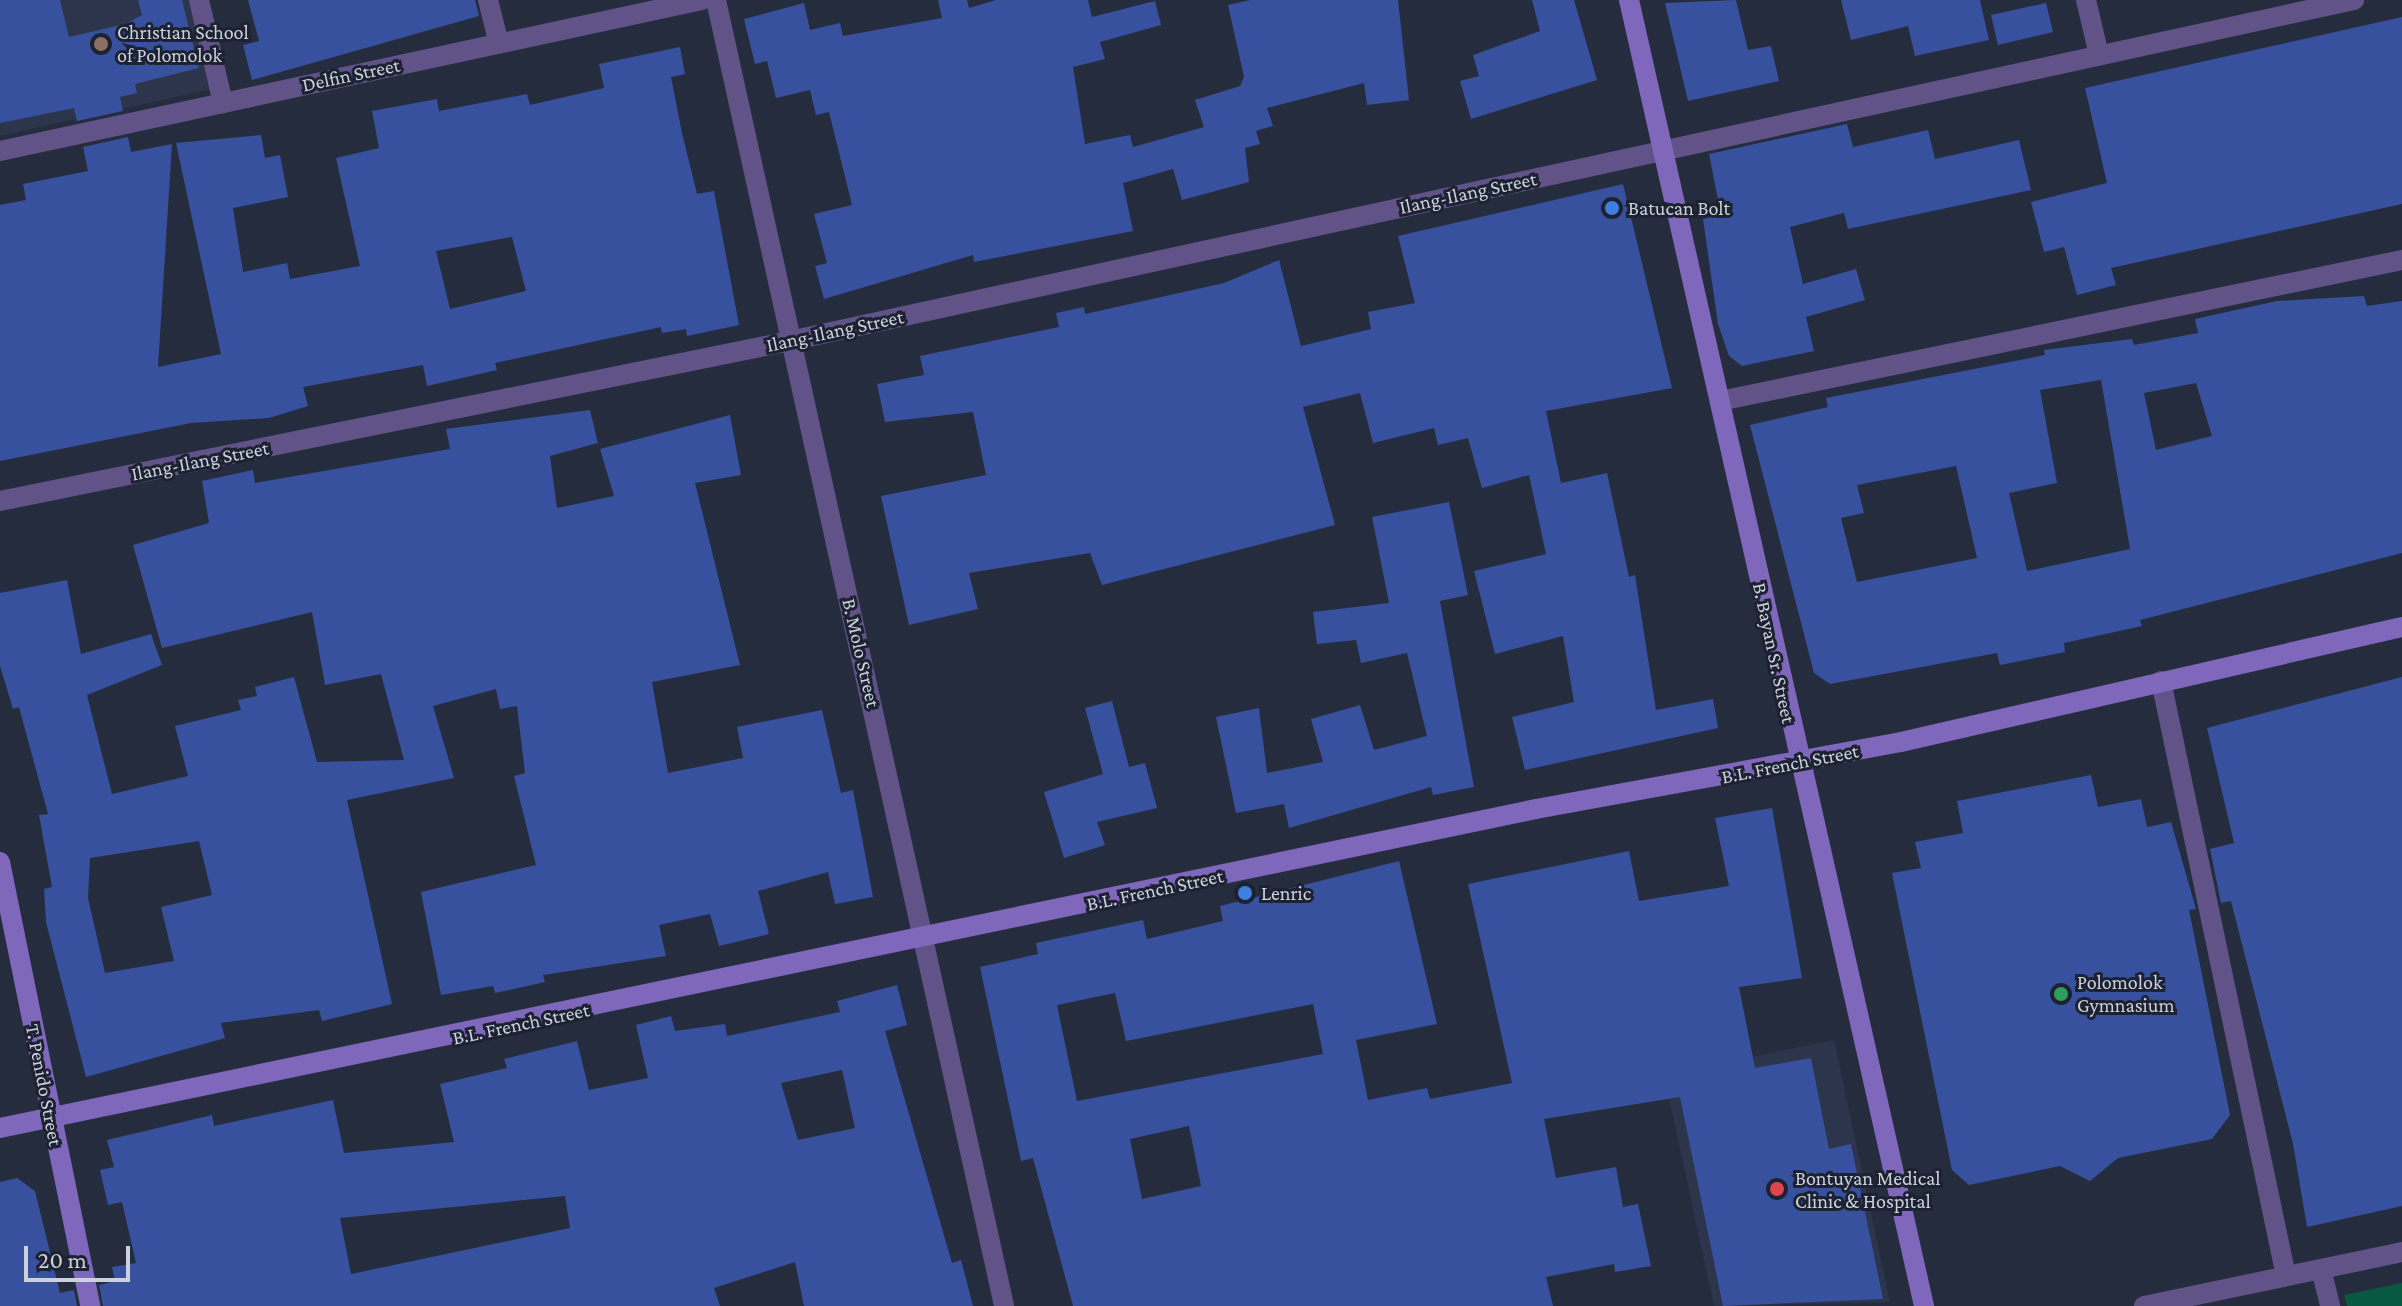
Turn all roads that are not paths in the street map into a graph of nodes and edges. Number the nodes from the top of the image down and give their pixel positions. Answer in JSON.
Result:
{"nodes":[{"id":1,"x":199,"y":0,"type":"edge"},
{"id":2,"x":488,"y":0,"type":"edge"},
{"id":3,"x":702,"y":0,"type":"edge"},
{"id":4,"x":716,"y":0,"type":"edge"},
{"id":5,"x":1629,"y":0,"type":"edge"},
{"id":6,"x":2086,"y":0,"type":"edge"},
{"id":7,"x":2354,"y":0,"type":"edge"},
{"id":8,"x":499,"y":44,"type":"junction"},
{"id":9,"x":2099,"y":55,"type":"junction"},
{"id":10,"x":223,"y":103,"type":"junction"},
{"id":11,"x":1667,"y":150,"type":"junction"},
{"id":12,"x":0,"y":151,"type":"edge"},
{"id":13,"x":2402,"y":260,"type":"edge"},
{"id":14,"x":790,"y":341,"type":"junction"},
{"id":15,"x":1720,"y":401,"type":"junction"},
{"id":16,"x":0,"y":501,"type":"edge"},
{"id":17,"x":2402,"y":627,"type":"edge"},
{"id":18,"x":2161,"y":681,"type":"junction"},
{"id":19,"x":1797,"y":760,"type":"junction"},
{"id":20,"x":0,"y":862,"type":"edge"},
{"id":21,"x":925,"y":939,"type":"junction"},
{"id":22,"x":50,"y":1117,"type":"junction"},
{"id":23,"x":0,"y":1128,"type":"edge"},
{"id":24,"x":2402,"y":1252,"type":"edge"},
{"id":25,"x":2321,"y":1269,"type":"junction"},
{"id":26,"x":2286,"y":1276,"type":"junction"},
{"id":27,"x":90,"y":1306,"type":"edge"},
{"id":28,"x":1004,"y":1306,"type":"edge"},
{"id":29,"x":1924,"y":1306,"type":"edge"},
{"id":30,"x":2144,"y":1306,"type":"edge"},
{"id":31,"x":2330,"y":1306,"type":"edge"}],
"edges":[{"from":1,"to":10,"type":"street"},
{"from":2,"to":8,"type":"street"},
{"from":3,"to":8,"type":"street","name":"Delfin Street"},
{"from":4,"to":14,"type":"street","name":"B. Molo Street"},
{"from":5,"to":11,"type":"street","name":"B. Bayan Sr. Street"},
{"from":6,"to":9,"type":"street"},
{"from":7,"to":9,"type":"street","name":"Ilang-Ilang Street"},
{"from":8,"to":10,"type":"street","name":"Delfin Street"},
{"from":9,"to":11,"type":"street","name":"Ilang-Ilang Street"},
{"from":10,"to":12,"type":"street","name":"Delfin Street"},
{"from":11,"to":14,"type":"street","name":"Ilang-Ilang Street"},
{"from":11,"to":15,"type":"street","name":"B. Bayan Sr. Street"},
{"from":13,"to":15,"type":"street"},
{"from":14,"to":16,"type":"street","name":"Ilang-Ilang Street"},
{"from":14,"to":21,"type":"street","name":"B. Molo Street"},
{"from":15,"to":19,"type":"street","name":"B. Bayan Sr. Street"},
{"from":17,"to":18,"type":"street","name":"B.L. French Street"},
{"from":18,"to":19,"type":"street","name":"B.L. French Street"},
{"from":18,"to":26,"type":"street"},
{"from":19,"to":21,"type":"street","name":"B.L. French Street"},
{"from":19,"to":29,"type":"street","name":"B. Bayan Sr. Street"},
{"from":20,"to":22,"type":"street","name":"T. Penido Street"},
{"from":21,"to":22,"type":"street","name":"B.L. French Street"},
{"from":21,"to":28,"type":"street","name":"B. Molo Street"},
{"from":22,"to":23,"type":"street","name":"B.L. French Street"},
{"from":22,"to":27,"type":"street","name":"T. Penido Street"},
{"from":24,"to":25,"type":"street"},
{"from":25,"to":26,"type":"street"},
{"from":25,"to":31,"type":"street"},
{"from":26,"to":30,"type":"street"}]}
